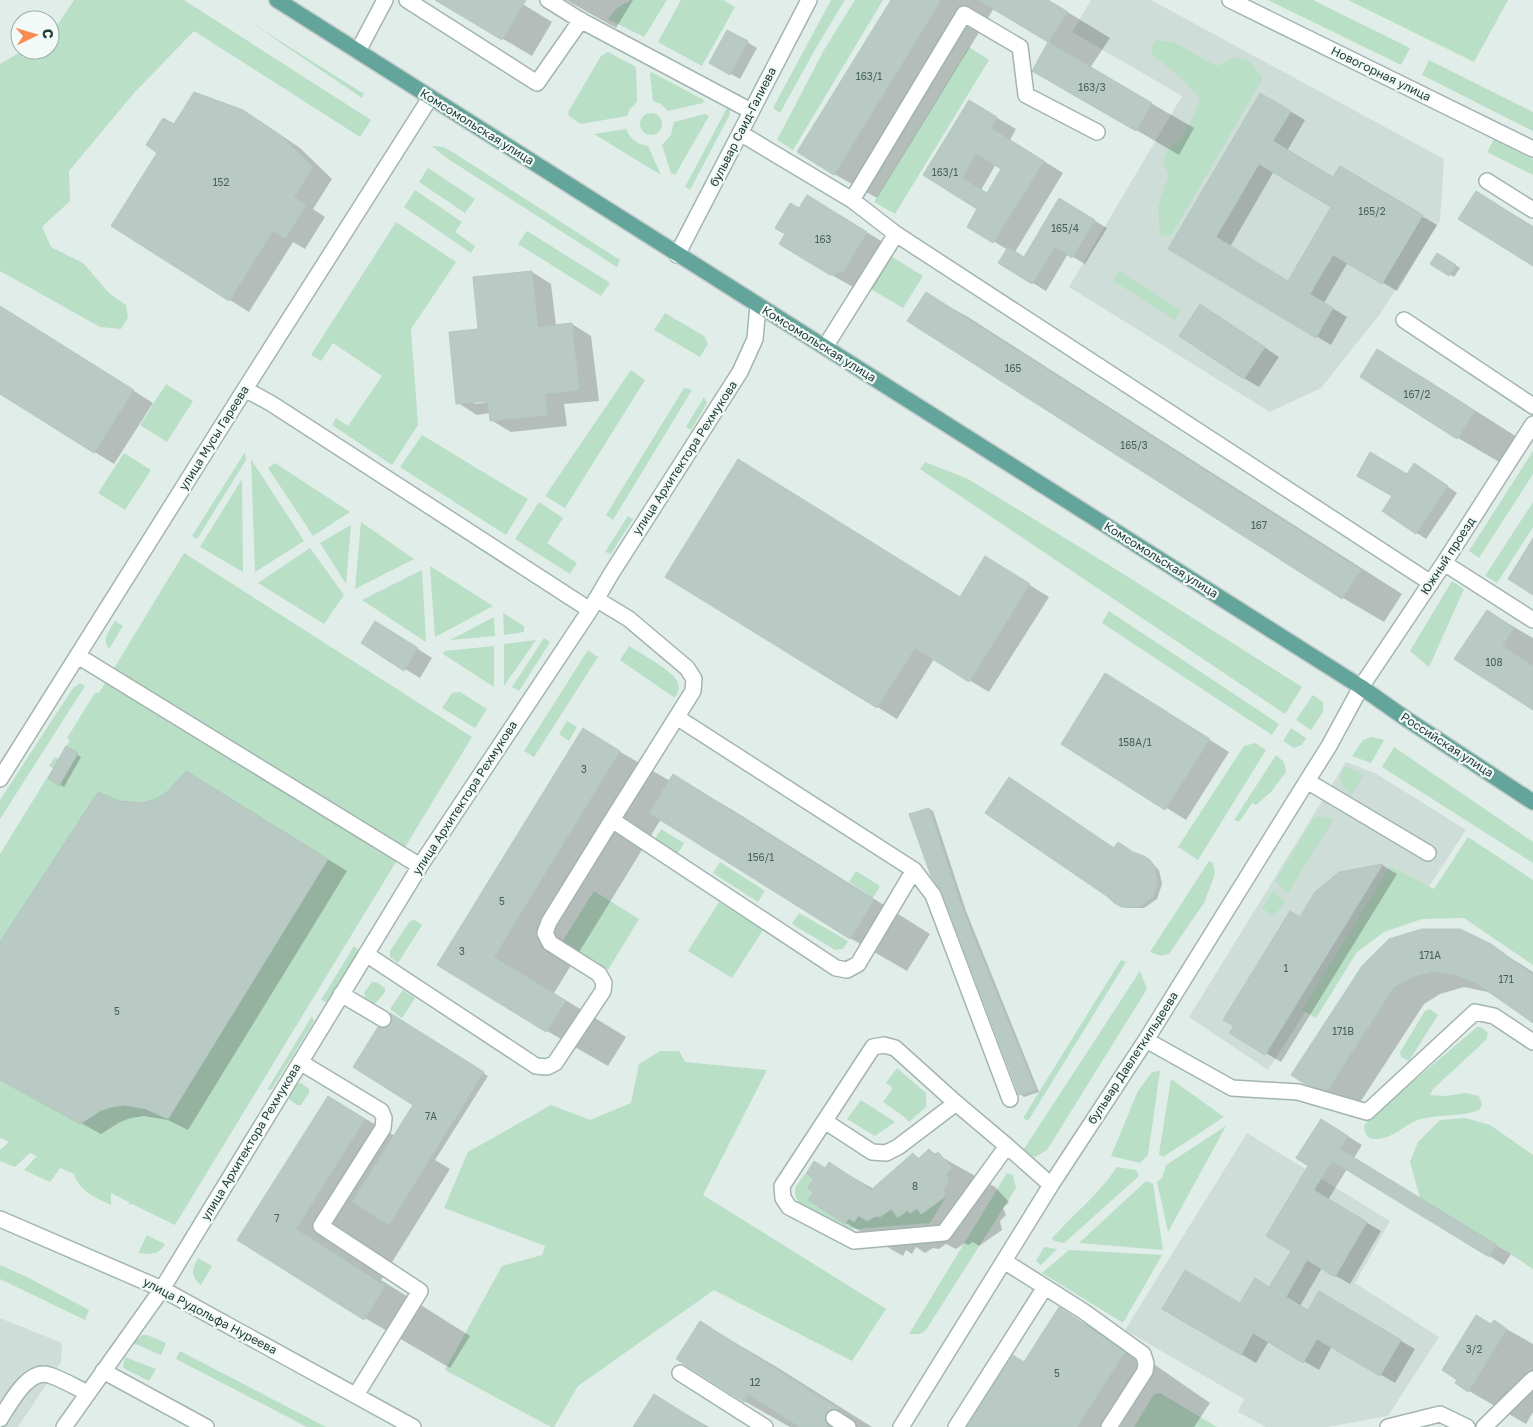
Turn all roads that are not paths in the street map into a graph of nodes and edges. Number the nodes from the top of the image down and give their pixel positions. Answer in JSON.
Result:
{"nodes":[{"id":1,"x":277,"y":0,"type":"edge"},
{"id":2,"x":385,"y":0,"type":"edge"},
{"id":3,"x":407,"y":0,"type":"edge"},
{"id":4,"x":548,"y":0,"type":"edge"},
{"id":5,"x":809,"y":0,"type":"edge"},
{"id":6,"x":1230,"y":0,"type":"edge"},
{"id":7,"x":580,"y":20,"type":"junction"},
{"id":8,"x":358,"y":51,"type":"junction"},
{"id":9,"x":430,"y":98,"type":"junction"},
{"id":10,"x":751,"y":111,"type":"junction"},
{"id":11,"x":1097,"y":132,"type":"dead end"},
{"id":12,"x":740,"y":133,"type":"junction"},
{"id":13,"x":1533,"y":149,"type":"edge"},
{"id":14,"x":1487,"y":181,"type":"dead end"},
{"id":15,"x":852,"y":200,"type":"junction"},
{"id":16,"x":1533,"y":210,"type":"edge"},
{"id":17,"x":896,"y":234,"type":"junction"},
{"id":18,"x":677,"y":255,"type":"junction"},
{"id":19,"x":758,"y":305,"type":"junction"},
{"id":20,"x":1404,"y":320,"type":"dead end"},
{"id":21,"x":825,"y":347,"type":"junction"},
{"id":22,"x":244,"y":389,"type":"junction"},
{"id":23,"x":1533,"y":406,"type":"edge"},
{"id":24,"x":1533,"y":424,"type":"edge"},
{"id":25,"x":1444,"y":563,"type":"junction"},
{"id":26,"x":1430,"y":583,"type":"junction"},
{"id":27,"x":593,"y":604,"type":"junction"},
{"id":28,"x":1533,"y":620,"type":"edge"},
{"id":29,"x":78,"y":656,"type":"junction"},
{"id":30,"x":1361,"y":687,"type":"junction"},
{"id":31,"x":678,"y":718,"type":"junction"},
{"id":32,"x":0,"y":779,"type":"edge"},
{"id":33,"x":1307,"y":781,"type":"junction"},
{"id":34,"x":1533,"y":802,"type":"edge"},
{"id":35,"x":612,"y":820,"type":"junction"},
{"id":36,"x":1428,"y":853,"type":"dead end"},
{"id":37,"x":420,"y":866,"type":"junction"},
{"id":38,"x":914,"y":870,"type":"junction"},
{"id":39,"x":366,"y":954,"type":"junction"},
{"id":40,"x":341,"y":994,"type":"junction"},
{"id":41,"x":383,"y":1019,"type":"dead end"},
{"id":42,"x":1146,"y":1040,"type":"junction"},
{"id":43,"x":1533,"y":1042,"type":"edge"},
{"id":44,"x":300,"y":1062,"type":"junction"},
{"id":45,"x":1010,"y":1099,"type":"dead end"},
{"id":46,"x":956,"y":1104,"type":"junction"},
{"id":47,"x":826,"y":1122,"type":"junction"},
{"id":48,"x":1007,"y":1146,"type":"junction"},
{"id":49,"x":1051,"y":1185,"type":"junction"},
{"id":50,"x":0,"y":1219,"type":"edge"},
{"id":51,"x":1004,"y":1261,"type":"junction"},
{"id":52,"x":1045,"y":1287,"type":"junction"},
{"id":53,"x":162,"y":1289,"type":"junction"},
{"id":54,"x":103,"y":1372,"type":"junction"},
{"id":55,"x":680,"y":1373,"type":"dead end"},
{"id":56,"x":1533,"y":1380,"type":"edge"},
{"id":57,"x":88,"y":1393,"type":"junction"},
{"id":58,"x":356,"y":1395,"type":"junction"},
{"id":59,"x":834,"y":1418,"type":"dead end"},
{"id":60,"x":0,"y":1419,"type":"edge"},
{"id":61,"x":64,"y":1427,"type":"edge"},
{"id":62,"x":206,"y":1427,"type":"edge"},
{"id":63,"x":413,"y":1427,"type":"edge"},
{"id":64,"x":765,"y":1427,"type":"edge"},
{"id":65,"x":848,"y":1427,"type":"edge"},
{"id":66,"x":901,"y":1427,"type":"edge"},
{"id":67,"x":956,"y":1427,"type":"edge"},
{"id":68,"x":1109,"y":1427,"type":"edge"},
{"id":69,"x":1388,"y":1427,"type":"edge"},
{"id":70,"x":1467,"y":1427,"type":"edge"},
{"id":71,"x":1484,"y":1427,"type":"edge"}],
"edges":[{"from":1,"to":8,"type":"main road","name":"Комсомольская улица"},
{"from":2,"to":8,"type":"street"},
{"from":3,"to":7,"type":"street"},
{"from":4,"to":7,"type":"street"},
{"from":5,"to":10,"type":"street","name":"бульвар Саид-Галиева"},
{"from":6,"to":13,"type":"street","name":"Новогорная улица"},
{"from":7,"to":10,"type":"street"},
{"from":8,"to":9,"type":"main road","name":"Комсомольская улица"},
{"from":9,"to":18,"type":"main road","name":"Комсомольская улица"},
{"from":9,"to":22,"type":"street","name":"улица Мусы Гареева"},
{"from":10,"to":12,"type":"street","name":"бульвар Саид-Галиева"},
{"from":11,"to":15,"type":"street"},
{"from":12,"to":15,"type":"street"},
{"from":12,"to":18,"type":"street","name":"бульвар Саид-Галиева"},
{"from":14,"to":16,"type":"street"},
{"from":15,"to":17,"type":"street"},
{"from":17,"to":21,"type":"street"},
{"from":17,"to":26,"type":"street"},
{"from":18,"to":19,"type":"main road","name":"Комсомольская улица"},
{"from":19,"to":21,"type":"main road","name":"Комсомольская улица"},
{"from":19,"to":27,"type":"street","name":"улица Архитектора Рехмукова"},
{"from":20,"to":23,"type":"street"},
{"from":21,"to":30,"type":"main road","name":"Комсомольская улица"},
{"from":22,"to":27,"type":"street"},
{"from":22,"to":29,"type":"street","name":"улица Мусы Гареева"},
{"from":24,"to":25,"type":"street","name":"Южный проезд"},
{"from":25,"to":26,"type":"street","name":"Южный проезд"},
{"from":25,"to":28,"type":"street"},
{"from":26,"to":30,"type":"street","name":"Южный проезд"},
{"from":27,"to":31,"type":"street"},
{"from":27,"to":37,"type":"street","name":"улица Архитектора Рехмукова"},
{"from":29,"to":32,"type":"street","name":"улица Мусы Гареева"},
{"from":29,"to":37,"type":"street"},
{"from":30,"to":33,"type":"street","name":"бульвар Давлеткильдеева"},
{"from":30,"to":34,"type":"main road","name":"Российская улица"},
{"from":31,"to":35,"type":"street"},
{"from":31,"to":38,"type":"street"},
{"from":33,"to":36,"type":"street"},
{"from":33,"to":42,"type":"street","name":"бульвар Давлеткильдеева"},
{"from":35,"to":38,"type":"street"},
{"from":35,"to":39,"type":"street"},
{"from":37,"to":39,"type":"street","name":"улица Архитектора Рехмукова"},
{"from":38,"to":45,"type":"street"},
{"from":39,"to":40,"type":"street","name":"улица Архитектора Рехмукова"},
{"from":40,"to":41,"type":"street"},
{"from":40,"to":44,"type":"street","name":"улица Архитектора Рехмукова"},
{"from":42,"to":43,"type":"street"},
{"from":42,"to":49,"type":"street","name":"бульвар Давлеткильдеева"},
{"from":44,"to":53,"type":"street","name":"улица Архитектора Рехмукова"},
{"from":44,"to":58,"type":"street"},
{"from":46,"to":47,"type":"street"},
{"from":46,"to":47,"type":"street"},
{"from":46,"to":48,"type":"street"},
{"from":47,"to":48,"type":"street"},
{"from":48,"to":49,"type":"street"},
{"from":49,"to":51,"type":"street","name":"бульвар Давлеткильдеева"},
{"from":50,"to":53,"type":"street","name":"улица Рудольфа Нуреева"},
{"from":51,"to":52,"type":"street"},
{"from":51,"to":66,"type":"street","name":"бульвар Давлеткильдеева"},
{"from":52,"to":67,"type":"street"},
{"from":52,"to":68,"type":"street"},
{"from":53,"to":54,"type":"street","name":"улица Архитектора Рехмукова"},
{"from":53,"to":58,"type":"street","name":"улица Рудольфа Нуреева"},
{"from":54,"to":57,"type":"street","name":"улица Архитектора Рехмукова"},
{"from":54,"to":62,"type":"street"},
{"from":55,"to":64,"type":"street"},
{"from":56,"to":71,"type":"street"},
{"from":57,"to":60,"type":"street"},
{"from":57,"to":61,"type":"street","name":"улица Архитектора Рехмукова"},
{"from":58,"to":63,"type":"street","name":"улица Рудольфа Нуреева"},
{"from":59,"to":65,"type":"street"},
{"from":69,"to":70,"type":"street"}]}
